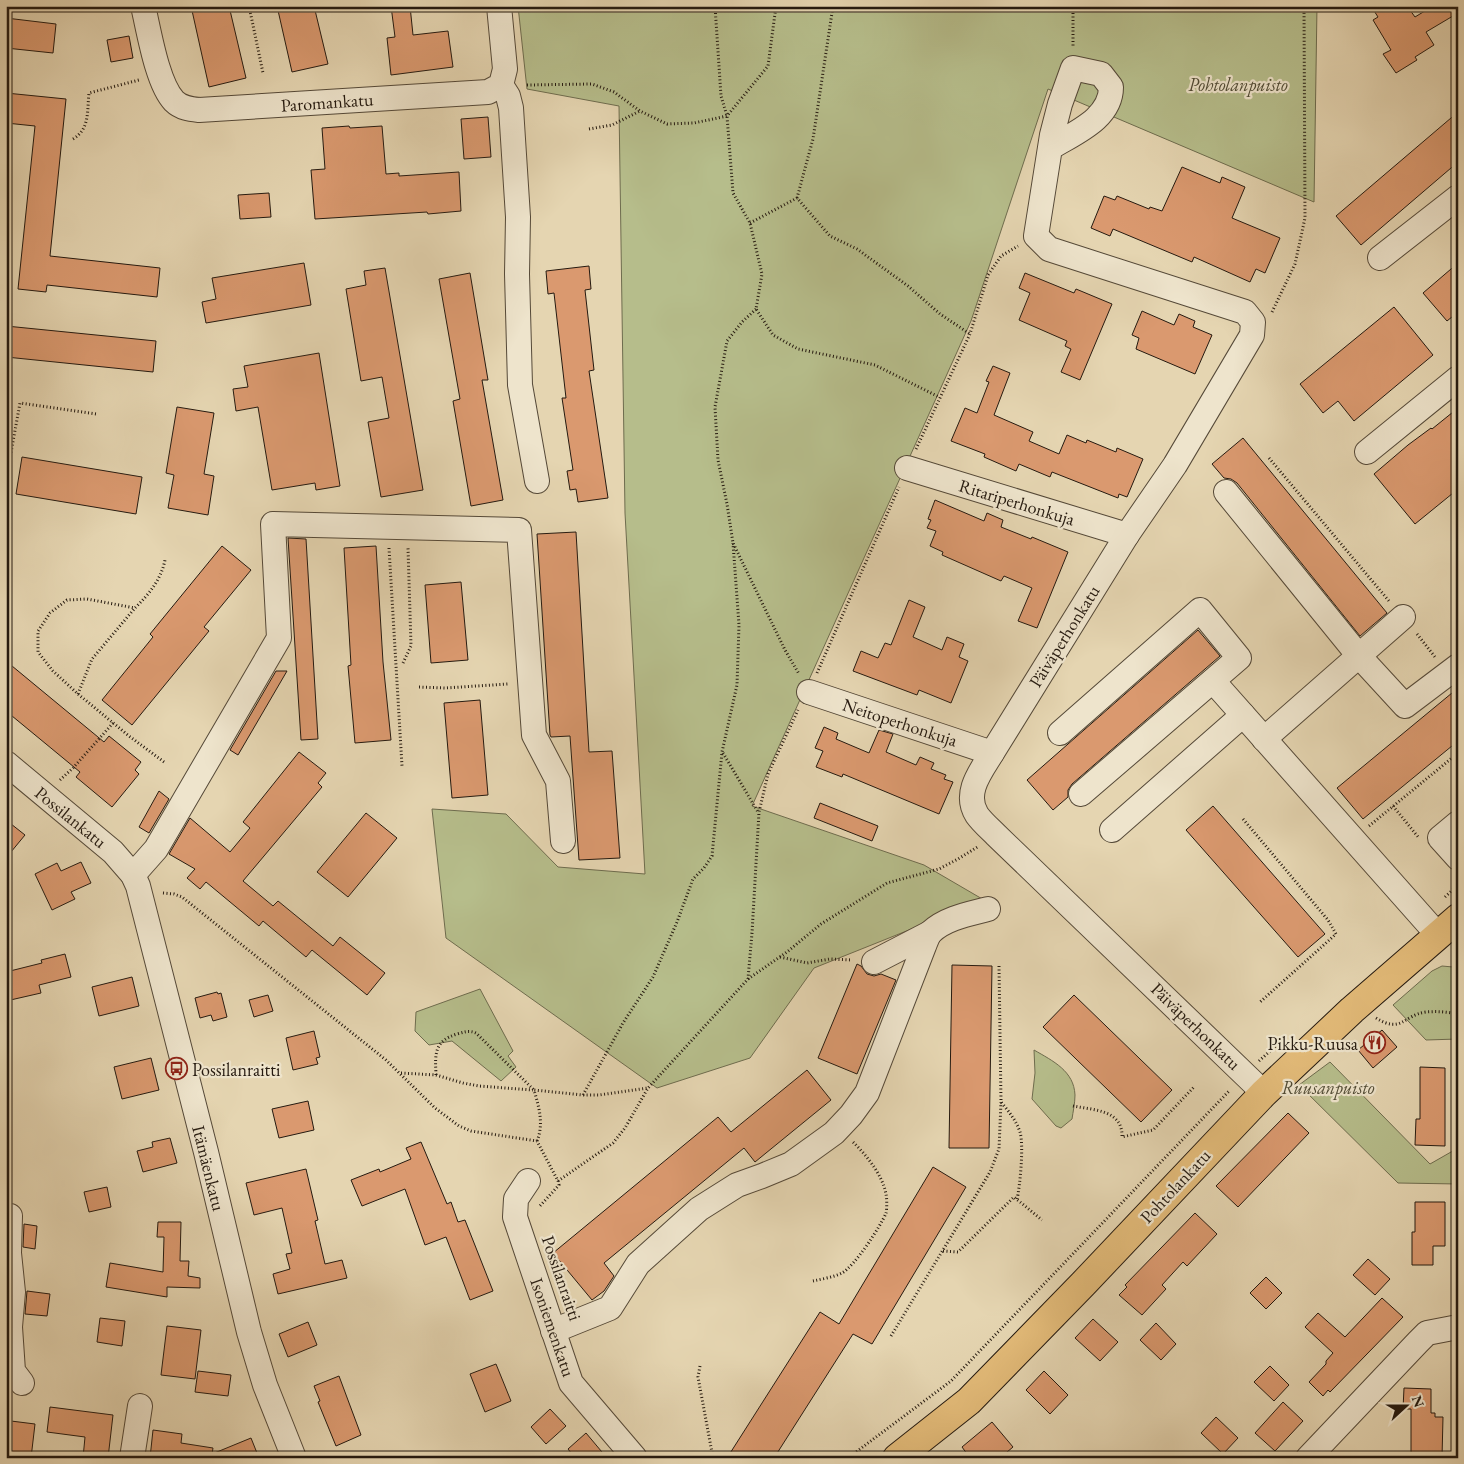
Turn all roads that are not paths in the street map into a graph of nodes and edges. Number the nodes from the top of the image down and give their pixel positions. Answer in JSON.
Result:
{"nodes":[{"id":1,"x":143,"y":6,"type":"edge"},
{"id":2,"x":499,"y":6,"type":"edge"},
{"id":3,"x":501,"y":85,"type":"junction"},
{"id":4,"x":1050,"y":148,"type":"junction"},
{"id":5,"x":1458,"y":197,"type":"edge"},
{"id":6,"x":1380,"y":258,"type":"dead end"},
{"id":7,"x":1458,"y":378,"type":"edge"},
{"id":8,"x":1366,"y":452,"type":"dead end"},
{"id":9,"x":907,"y":468,"type":"road end"},
{"id":10,"x":537,"y":482,"type":"dead end"},
{"id":11,"x":1226,"y":492,"type":"dead end"},
{"id":12,"x":1128,"y":535,"type":"junction"},
{"id":13,"x":1403,"y":617,"type":"road end"},
{"id":14,"x":1359,"y":656,"type":"junction"},
{"id":15,"x":1453,"y":670,"type":"edge"},
{"id":16,"x":1212,"y":680,"type":"junction"},
{"id":17,"x":809,"y":692,"type":"road end"},
{"id":18,"x":1243,"y":715,"type":"junction"},
{"id":19,"x":1060,"y":733,"type":"dead end"},
{"id":20,"x":1264,"y":739,"type":"junction"},
{"id":21,"x":992,"y":753,"type":"junction"},
{"id":22,"x":6,"y":763,"type":"edge"},
{"id":23,"x":1081,"y":794,"type":"dead end"},
{"id":24,"x":1458,"y":823,"type":"edge"},
{"id":25,"x":1112,"y":830,"type":"dead end"},
{"id":26,"x":563,"y":841,"type":"dead end"},
{"id":27,"x":1458,"y":858,"type":"edge"},
{"id":28,"x":133,"y":875,"type":"junction"},
{"id":29,"x":988,"y":909,"type":"dead end"},
{"id":30,"x":1451,"y":928,"type":"edge"},
{"id":31,"x":930,"y":933,"type":"junction"},
{"id":32,"x":874,"y":962,"type":"road end"},
{"id":33,"x":1264,"y":1093,"type":"junction"},
{"id":34,"x":528,"y":1181,"type":"dead end"},
{"id":35,"x":10,"y":1216,"type":"dead end"},
{"id":36,"x":1458,"y":1327,"type":"edge"},
{"id":37,"x":554,"y":1331,"type":"junction"},
{"id":38,"x":22,"y":1383,"type":"dead end"},
{"id":39,"x":140,"y":1406,"type":"dead end"},
{"id":40,"x":132,"y":1458,"type":"edge"},
{"id":41,"x":294,"y":1458,"type":"edge"},
{"id":42,"x":635,"y":1458,"type":"edge"},
{"id":43,"x":897,"y":1458,"type":"edge"},
{"id":44,"x":1308,"y":1458,"type":"edge"}],
"edges":[{"from":1,"to":3,"type":"street","name":"Paromankatu"},
{"from":2,"to":3,"type":"street"},
{"from":3,"to":10,"type":"street"},
{"from":4,"to":4,"type":"street"},
{"from":4,"to":12,"type":"street","name":"Päiväperhonkatu"},
{"from":5,"to":6,"type":"street"},
{"from":7,"to":8,"type":"street"},
{"from":9,"to":12,"type":"street","name":"Ritariperhonkuja"},
{"from":11,"to":14,"type":"street"},
{"from":12,"to":21,"type":"street","name":"Päiväperhonkatu"},
{"from":13,"to":14,"type":"street"},
{"from":14,"to":15,"type":"street"},
{"from":14,"to":20,"type":"street"},
{"from":16,"to":18,"type":"street"},
{"from":16,"to":19,"type":"street"},
{"from":16,"to":23,"type":"street"},
{"from":17,"to":21,"type":"street","name":"Neitoperhonkuja"},
{"from":18,"to":20,"type":"street"},
{"from":18,"to":25,"type":"street"},
{"from":20,"to":30,"type":"street"},
{"from":21,"to":33,"type":"street","name":"Päiväperhonkatu"},
{"from":22,"to":28,"type":"street","name":"Possilankatu"},
{"from":24,"to":27,"type":"street"},
{"from":26,"to":28,"type":"street"},
{"from":28,"to":41,"type":"street","name":"Itämäenkatu"},
{"from":29,"to":31,"type":"street"},
{"from":30,"to":33,"type":"main road","name":"Pohtolankatu"},
{"from":31,"to":32,"type":"street"},
{"from":31,"to":37,"type":"street"},
{"from":33,"to":43,"type":"main road","name":"Pohtolankatu"},
{"from":34,"to":37,"type":"street","name":"Isoniemenkatu"},
{"from":35,"to":38,"type":"street"},
{"from":36,"to":44,"type":"street"},
{"from":37,"to":42,"type":"street","name":"Isoniemenkatu"},
{"from":39,"to":40,"type":"street"}]}
